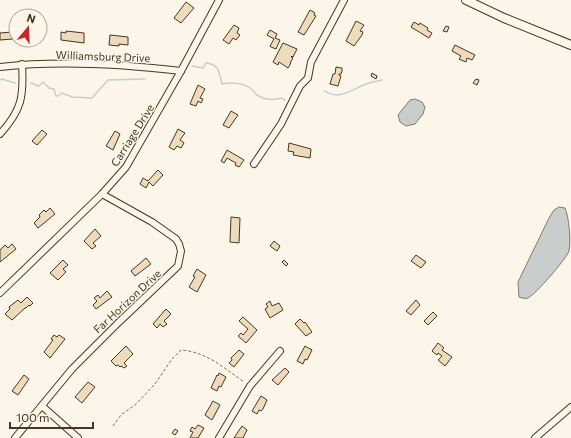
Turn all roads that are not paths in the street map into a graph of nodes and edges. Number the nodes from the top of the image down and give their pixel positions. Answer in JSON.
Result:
{"nodes":[{"id":1,"x":219,"y":0,"type":"edge"},
{"id":2,"x":344,"y":0,"type":"edge"},
{"id":3,"x":466,"y":0,"type":"edge"},
{"id":4,"x":476,"y":2,"type":"edge"},
{"id":5,"x":571,"y":44,"type":"edge"},
{"id":6,"x":22,"y":64,"type":"junction"},
{"id":7,"x":0,"y":67,"type":"edge"},
{"id":8,"x":181,"y":71,"type":"junction"},
{"id":9,"x":0,"y":134,"type":"edge"},
{"id":10,"x":254,"y":164,"type":"dead end"},
{"id":11,"x":102,"y":194,"type":"junction"},
{"id":12,"x":0,"y":293,"type":"edge"},
{"id":13,"x":280,"y":351,"type":"dead end"},
{"id":14,"x":42,"y":406,"type":"junction"},
{"id":15,"x":571,"y":408,"type":"edge"},
{"id":16,"x":15,"y":438,"type":"edge"},
{"id":17,"x":78,"y":438,"type":"edge"},
{"id":18,"x":218,"y":438,"type":"edge"},
{"id":19,"x":535,"y":438,"type":"edge"}],
"edges":[{"from":1,"to":8,"type":"street","name":"Carriage Drive"},
{"from":2,"to":10,"type":"street"},
{"from":3,"to":4,"type":"main road"},
{"from":4,"to":5,"type":"main road"},
{"from":6,"to":7,"type":"street","name":"Williamsburg Drive"},
{"from":6,"to":8,"type":"street","name":"Williamsburg Drive"},
{"from":6,"to":9,"type":"street"},
{"from":8,"to":11,"type":"street","name":"Carriage Drive"},
{"from":11,"to":12,"type":"street","name":"Carriage Drive"},
{"from":11,"to":14,"type":"street","name":"Far Horizon Drive"},
{"from":13,"to":18,"type":"street"},
{"from":14,"to":16,"type":"street","name":"Far Horizon Drive"},
{"from":14,"to":17,"type":"street"},
{"from":15,"to":19,"type":"street"}]}
